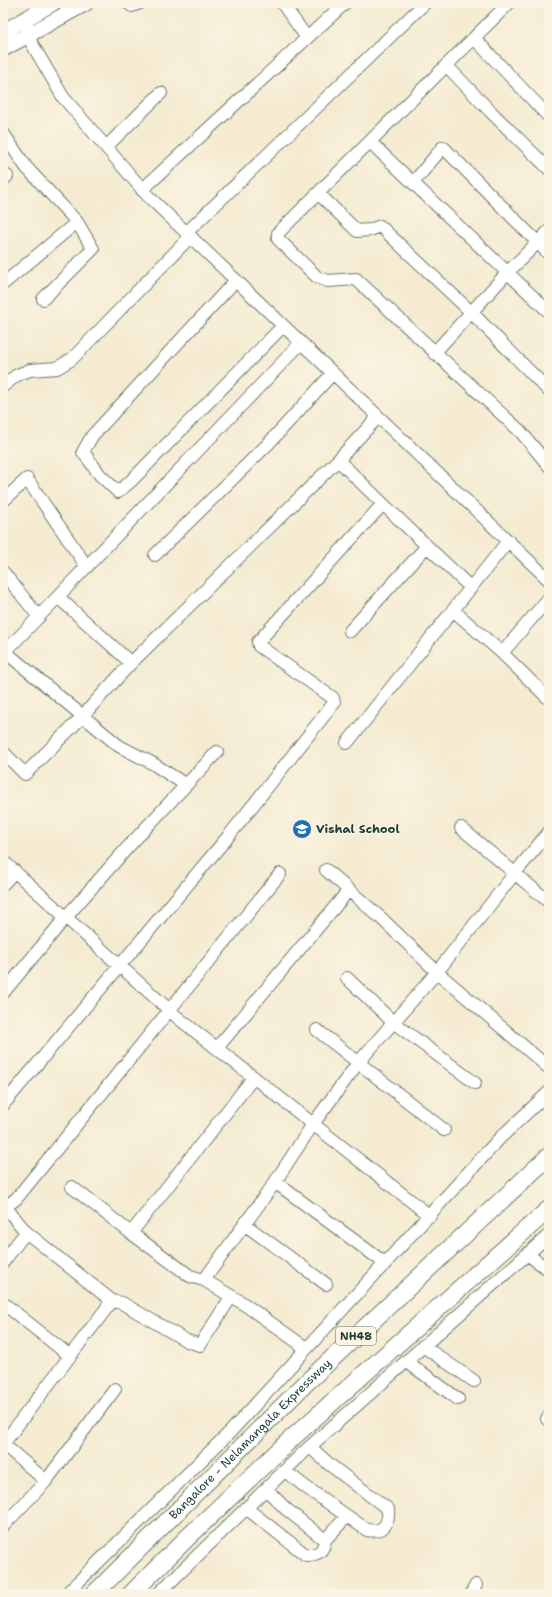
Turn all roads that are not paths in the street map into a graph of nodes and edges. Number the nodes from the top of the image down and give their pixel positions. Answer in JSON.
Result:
{"nodes":[{"id":1,"x":53,"y":3,"type":"edge"},
{"id":2,"x":86,"y":3,"type":"edge"},
{"id":3,"x":128,"y":3,"type":"edge"},
{"id":4,"x":140,"y":3,"type":"edge"},
{"id":5,"x":282,"y":3,"type":"edge"},
{"id":6,"x":345,"y":3,"type":"edge"},
{"id":7,"x":425,"y":3,"type":"edge"},
{"id":8,"x":509,"y":3,"type":"edge"},
{"id":9,"x":25,"y":19,"type":"junction"},
{"id":10,"x":3,"y":32,"type":"edge"},
{"id":11,"x":29,"y":34,"type":"junction"},
{"id":12,"x":307,"y":38,"type":"junction"},
{"id":13,"x":474,"y":38,"type":"junction"},
{"id":14,"x":3,"y":49,"type":"edge"},
{"id":15,"x":446,"y":65,"type":"junction"},
{"id":16,"x":161,"y":93,"type":"dead end"},
{"id":17,"x":549,"y":117,"type":"edge"},
{"id":18,"x":3,"y":133,"type":"edge"},
{"id":19,"x":370,"y":142,"type":"junction"},
{"id":20,"x":106,"y":147,"type":"junction"},
{"id":21,"x":549,"y":169,"type":"edge"},
{"id":22,"x":413,"y":183,"type":"junction"},
{"id":23,"x":142,"y":190,"type":"junction"},
{"id":24,"x":318,"y":193,"type":"junction"},
{"id":25,"x":76,"y":222,"type":"junction"},
{"id":26,"x":549,"y":231,"type":"edge"},
{"id":27,"x":188,"y":235,"type":"junction"},
{"id":28,"x":537,"y":243,"type":"junction"},
{"id":29,"x":549,"y":254,"type":"edge"},
{"id":30,"x":508,"y":272,"type":"junction"},
{"id":31,"x":236,"y":280,"type":"junction"},
{"id":32,"x":3,"y":284,"type":"edge"},
{"id":33,"x":42,"y":299,"type":"dead end"},
{"id":34,"x":471,"y":312,"type":"junction"},
{"id":35,"x":549,"y":312,"type":"edge"},
{"id":36,"x":284,"y":326,"type":"junction"},
{"id":37,"x":301,"y":343,"type":"junction"},
{"id":38,"x":434,"y":353,"type":"junction"},
{"id":39,"x":333,"y":374,"type":"junction"},
{"id":40,"x":3,"y":386,"type":"edge"},
{"id":41,"x":549,"y":391,"type":"edge"},
{"id":42,"x":378,"y":417,"type":"junction"},
{"id":43,"x":338,"y":460,"type":"junction"},
{"id":44,"x":549,"y":466,"type":"edge"},
{"id":45,"x":3,"y":501,"type":"edge"},
{"id":46,"x":381,"y":502,"type":"junction"},
{"id":47,"x":508,"y":541,"type":"junction"},
{"id":48,"x":427,"y":546,"type":"junction"},
{"id":49,"x":154,"y":555,"type":"dead end"},
{"id":50,"x":87,"y":567,"type":"junction"},
{"id":51,"x":3,"y":572,"type":"edge"},
{"id":52,"x":549,"y":580,"type":"edge"},
{"id":53,"x":471,"y":588,"type":"junction"},
{"id":54,"x":58,"y":597,"type":"junction"},
{"id":55,"x":549,"y":598,"type":"edge"},
{"id":56,"x":453,"y":610,"type":"junction"},
{"id":57,"x":39,"y":617,"type":"junction"},
{"id":58,"x":350,"y":631,"type":"dead end"},
{"id":59,"x":4,"y":652,"type":"edge"},
{"id":60,"x":502,"y":653,"type":"junction"},
{"id":61,"x":131,"y":664,"type":"junction"},
{"id":62,"x":549,"y":699,"type":"edge"},
{"id":63,"x":82,"y":716,"type":"junction"},
{"id":64,"x":347,"y":743,"type":"dead end"},
{"id":65,"x":3,"y":752,"type":"edge"},
{"id":66,"x":217,"y":752,"type":"dead end"},
{"id":67,"x":186,"y":785,"type":"junction"},
{"id":68,"x":461,"y":828,"type":"dead end"},
{"id":69,"x":549,"y":832,"type":"edge"},
{"id":70,"x":3,"y":861,"type":"edge"},
{"id":71,"x":326,"y":870,"type":"dead end"},
{"id":72,"x":15,"y":871,"type":"junction"},
{"id":73,"x":515,"y":873,"type":"junction"},
{"id":74,"x":280,"y":874,"type":"dead end"},
{"id":75,"x":3,"y":884,"type":"edge"},
{"id":76,"x":349,"y":890,"type":"junction"},
{"id":77,"x":549,"y":902,"type":"edge"},
{"id":78,"x":66,"y":917,"type":"junction"},
{"id":79,"x":119,"y":965,"type":"junction"},
{"id":80,"x":436,"y":972,"type":"junction"},
{"id":81,"x":347,"y":978,"type":"dead end"},
{"id":82,"x":3,"y":993,"type":"edge"},
{"id":83,"x":169,"y":1009,"type":"junction"},
{"id":84,"x":393,"y":1022,"type":"junction"},
{"id":85,"x":317,"y":1030,"type":"dead end"},
{"id":86,"x":217,"y":1048,"type":"junction"},
{"id":87,"x":358,"y":1063,"type":"junction"},
{"id":88,"x":549,"y":1068,"type":"edge"},
{"id":89,"x":254,"y":1077,"type":"junction"},
{"id":90,"x":475,"y":1083,"type":"dead end"},
{"id":91,"x":549,"y":1092,"type":"edge"},
{"id":92,"x":3,"y":1105,"type":"edge"},
{"id":93,"x":313,"y":1124,"type":"junction"},
{"id":94,"x":444,"y":1130,"type":"dead end"},
{"id":95,"x":549,"y":1156,"type":"edge"},
{"id":96,"x":275,"y":1182,"type":"junction"},
{"id":97,"x":72,"y":1187,"type":"dead end"},
{"id":98,"x":4,"y":1206,"type":"edge"},
{"id":99,"x":549,"y":1209,"type":"edge"},
{"id":100,"x":430,"y":1216,"type":"junction"},
{"id":101,"x":244,"y":1224,"type":"junction"},
{"id":102,"x":26,"y":1232,"type":"junction"},
{"id":103,"x":131,"y":1233,"type":"junction"},
{"id":104,"x":549,"y":1235,"type":"edge"},
{"id":105,"x":527,"y":1254,"type":"junction"},
{"id":106,"x":3,"y":1262,"type":"edge"},
{"id":107,"x":386,"y":1264,"type":"junction"},
{"id":108,"x":549,"y":1270,"type":"edge"},
{"id":109,"x":204,"y":1280,"type":"junction"},
{"id":110,"x":326,"y":1284,"type":"dead end"},
{"id":111,"x":231,"y":1297,"type":"junction"},
{"id":112,"x":112,"y":1301,"type":"junction"},
{"id":113,"x":3,"y":1302,"type":"edge"},
{"id":114,"x":423,"y":1346,"type":"junction"},
{"id":115,"x":306,"y":1348,"type":"junction"},
{"id":116,"x":70,"y":1356,"type":"junction"},
{"id":117,"x":406,"y":1361,"type":"junction"},
{"id":118,"x":474,"y":1381,"type":"dead end"},
{"id":119,"x":114,"y":1388,"type":"dead end"},
{"id":120,"x":458,"y":1399,"type":"dead end"},
{"id":121,"x":549,"y":1416,"type":"edge"},
{"id":122,"x":549,"y":1420,"type":"edge"},
{"id":123,"x":310,"y":1447,"type":"junction"},
{"id":124,"x":285,"y":1471,"type":"junction"},
{"id":125,"x":46,"y":1481,"type":"junction"},
{"id":126,"x":266,"y":1489,"type":"junction"},
{"id":127,"x":246,"y":1508,"type":"junction"},
{"id":128,"x":347,"y":1516,"type":"junction"},
{"id":129,"x":3,"y":1526,"type":"edge"},
{"id":130,"x":325,"y":1540,"type":"junction"},
{"id":131,"x":66,"y":1594,"type":"edge"},
{"id":132,"x":94,"y":1594,"type":"edge"},
{"id":133,"x":131,"y":1594,"type":"edge"},
{"id":134,"x":158,"y":1594,"type":"edge"}],
"edges":[{"from":1,"to":9,"type":"main road"},
{"from":2,"to":11,"type":"main road"},
{"from":3,"to":4,"type":"street"},
{"from":5,"to":12,"type":"street"},
{"from":6,"to":12,"type":"street"},
{"from":7,"to":27,"type":"street"},
{"from":8,"to":13,"type":"street"},
{"from":9,"to":10,"type":"main road"},
{"from":9,"to":11,"type":"street"},
{"from":11,"to":14,"type":"main road"},
{"from":11,"to":20,"type":"street"},
{"from":12,"to":23,"type":"street"},
{"from":13,"to":15,"type":"street"},
{"from":13,"to":17,"type":"street"},
{"from":15,"to":19,"type":"street"},
{"from":15,"to":21,"type":"street"},
{"from":16,"to":20,"type":"street"},
{"from":18,"to":25,"type":"street"},
{"from":19,"to":22,"type":"street"},
{"from":19,"to":24,"type":"street"},
{"from":20,"to":23,"type":"street"},
{"from":22,"to":28,"type":"street"},
{"from":22,"to":30,"type":"street"},
{"from":23,"to":27,"type":"street"},
{"from":24,"to":34,"type":"street"},
{"from":24,"to":38,"type":"street"},
{"from":25,"to":32,"type":"street"},
{"from":25,"to":33,"type":"street"},
{"from":26,"to":28,"type":"street"},
{"from":27,"to":31,"type":"street"},
{"from":27,"to":40,"type":"street"},
{"from":28,"to":29,"type":"street"},
{"from":28,"to":30,"type":"street"},
{"from":30,"to":34,"type":"street"},
{"from":30,"to":35,"type":"street"},
{"from":31,"to":36,"type":"street"},
{"from":31,"to":36,"type":"street"},
{"from":34,"to":38,"type":"street"},
{"from":34,"to":41,"type":"street"},
{"from":36,"to":37,"type":"street"},
{"from":37,"to":39,"type":"street"},
{"from":37,"to":50,"type":"street"},
{"from":38,"to":44,"type":"street"},
{"from":39,"to":42,"type":"street"},
{"from":39,"to":49,"type":"street"},
{"from":42,"to":43,"type":"street"},
{"from":42,"to":47,"type":"street"},
{"from":43,"to":46,"type":"street"},
{"from":43,"to":61,"type":"street"},
{"from":45,"to":50,"type":"street"},
{"from":46,"to":48,"type":"street"},
{"from":46,"to":79,"type":"street"},
{"from":47,"to":52,"type":"street"},
{"from":47,"to":53,"type":"street"},
{"from":48,"to":53,"type":"street"},
{"from":48,"to":58,"type":"street"},
{"from":50,"to":54,"type":"street"},
{"from":51,"to":57,"type":"street"},
{"from":53,"to":56,"type":"street"},
{"from":54,"to":57,"type":"street"},
{"from":54,"to":61,"type":"street"},
{"from":55,"to":60,"type":"street"},
{"from":56,"to":60,"type":"street"},
{"from":56,"to":64,"type":"street"},
{"from":57,"to":59,"type":"street"},
{"from":59,"to":63,"type":"street"},
{"from":60,"to":62,"type":"street"},
{"from":61,"to":63,"type":"street"},
{"from":63,"to":65,"type":"street"},
{"from":63,"to":67,"type":"street"},
{"from":66,"to":67,"type":"street"},
{"from":67,"to":78,"type":"street"},
{"from":68,"to":73,"type":"street"},
{"from":69,"to":73,"type":"street"},
{"from":70,"to":72,"type":"street"},
{"from":71,"to":76,"type":"street"},
{"from":72,"to":75,"type":"street"},
{"from":72,"to":78,"type":"street"},
{"from":73,"to":77,"type":"street"},
{"from":73,"to":80,"type":"street"},
{"from":74,"to":83,"type":"street"},
{"from":76,"to":80,"type":"street"},
{"from":76,"to":86,"type":"street"},
{"from":78,"to":79,"type":"street"},
{"from":78,"to":82,"type":"street"},
{"from":79,"to":83,"type":"street"},
{"from":79,"to":92,"type":"street"},
{"from":80,"to":84,"type":"street"},
{"from":80,"to":88,"type":"street"},
{"from":81,"to":84,"type":"street"},
{"from":83,"to":86,"type":"street"},
{"from":83,"to":98,"type":"street"},
{"from":84,"to":87,"type":"street"},
{"from":84,"to":90,"type":"street"},
{"from":85,"to":87,"type":"street"},
{"from":86,"to":89,"type":"street"},
{"from":87,"to":93,"type":"street"},
{"from":87,"to":94,"type":"street"},
{"from":89,"to":93,"type":"street"},
{"from":89,"to":103,"type":"street"},
{"from":91,"to":100,"type":"street"},
{"from":93,"to":96,"type":"street"},
{"from":93,"to":100,"type":"street"},
{"from":95,"to":132,"type":"highway","name":"Bangalore - Nelamangala Expressway","number":"NH48"},
{"from":96,"to":101,"type":"street"},
{"from":96,"to":107,"type":"street"},
{"from":97,"to":103,"type":"street"},
{"from":98,"to":102,"type":"street"},
{"from":99,"to":133,"type":"highway","name":"Bangalore - Nelamangala Expressway","number":"NH48"},
{"from":100,"to":107,"type":"street"},
{"from":101,"to":109,"type":"street"},
{"from":101,"to":110,"type":"street"},
{"from":102,"to":106,"type":"street"},
{"from":102,"to":112,"type":"street"},
{"from":103,"to":109,"type":"street"},
{"from":104,"to":105,"type":"street"},
{"from":105,"to":108,"type":"street"},
{"from":105,"to":114,"type":"street"},
{"from":107,"to":115,"type":"street"},
{"from":109,"to":111,"type":"street"},
{"from":111,"to":112,"type":"street"},
{"from":111,"to":115,"type":"street"},
{"from":112,"to":116,"type":"street"},
{"from":113,"to":116,"type":"street"},
{"from":114,"to":117,"type":"street"},
{"from":114,"to":118,"type":"street"},
{"from":115,"to":131,"type":"street"},
{"from":116,"to":125,"type":"street"},
{"from":117,"to":120,"type":"street"},
{"from":117,"to":123,"type":"street"},
{"from":119,"to":125,"type":"street"},
{"from":121,"to":122,"type":"street"},
{"from":123,"to":124,"type":"street"},
{"from":123,"to":128,"type":"street"},
{"from":124,"to":126,"type":"street"},
{"from":124,"to":128,"type":"street"},
{"from":125,"to":129,"type":"street"},
{"from":126,"to":127,"type":"street"},
{"from":126,"to":130,"type":"street"},
{"from":127,"to":130,"type":"street"},
{"from":127,"to":134,"type":"street"},
{"from":128,"to":130,"type":"street"}]}
